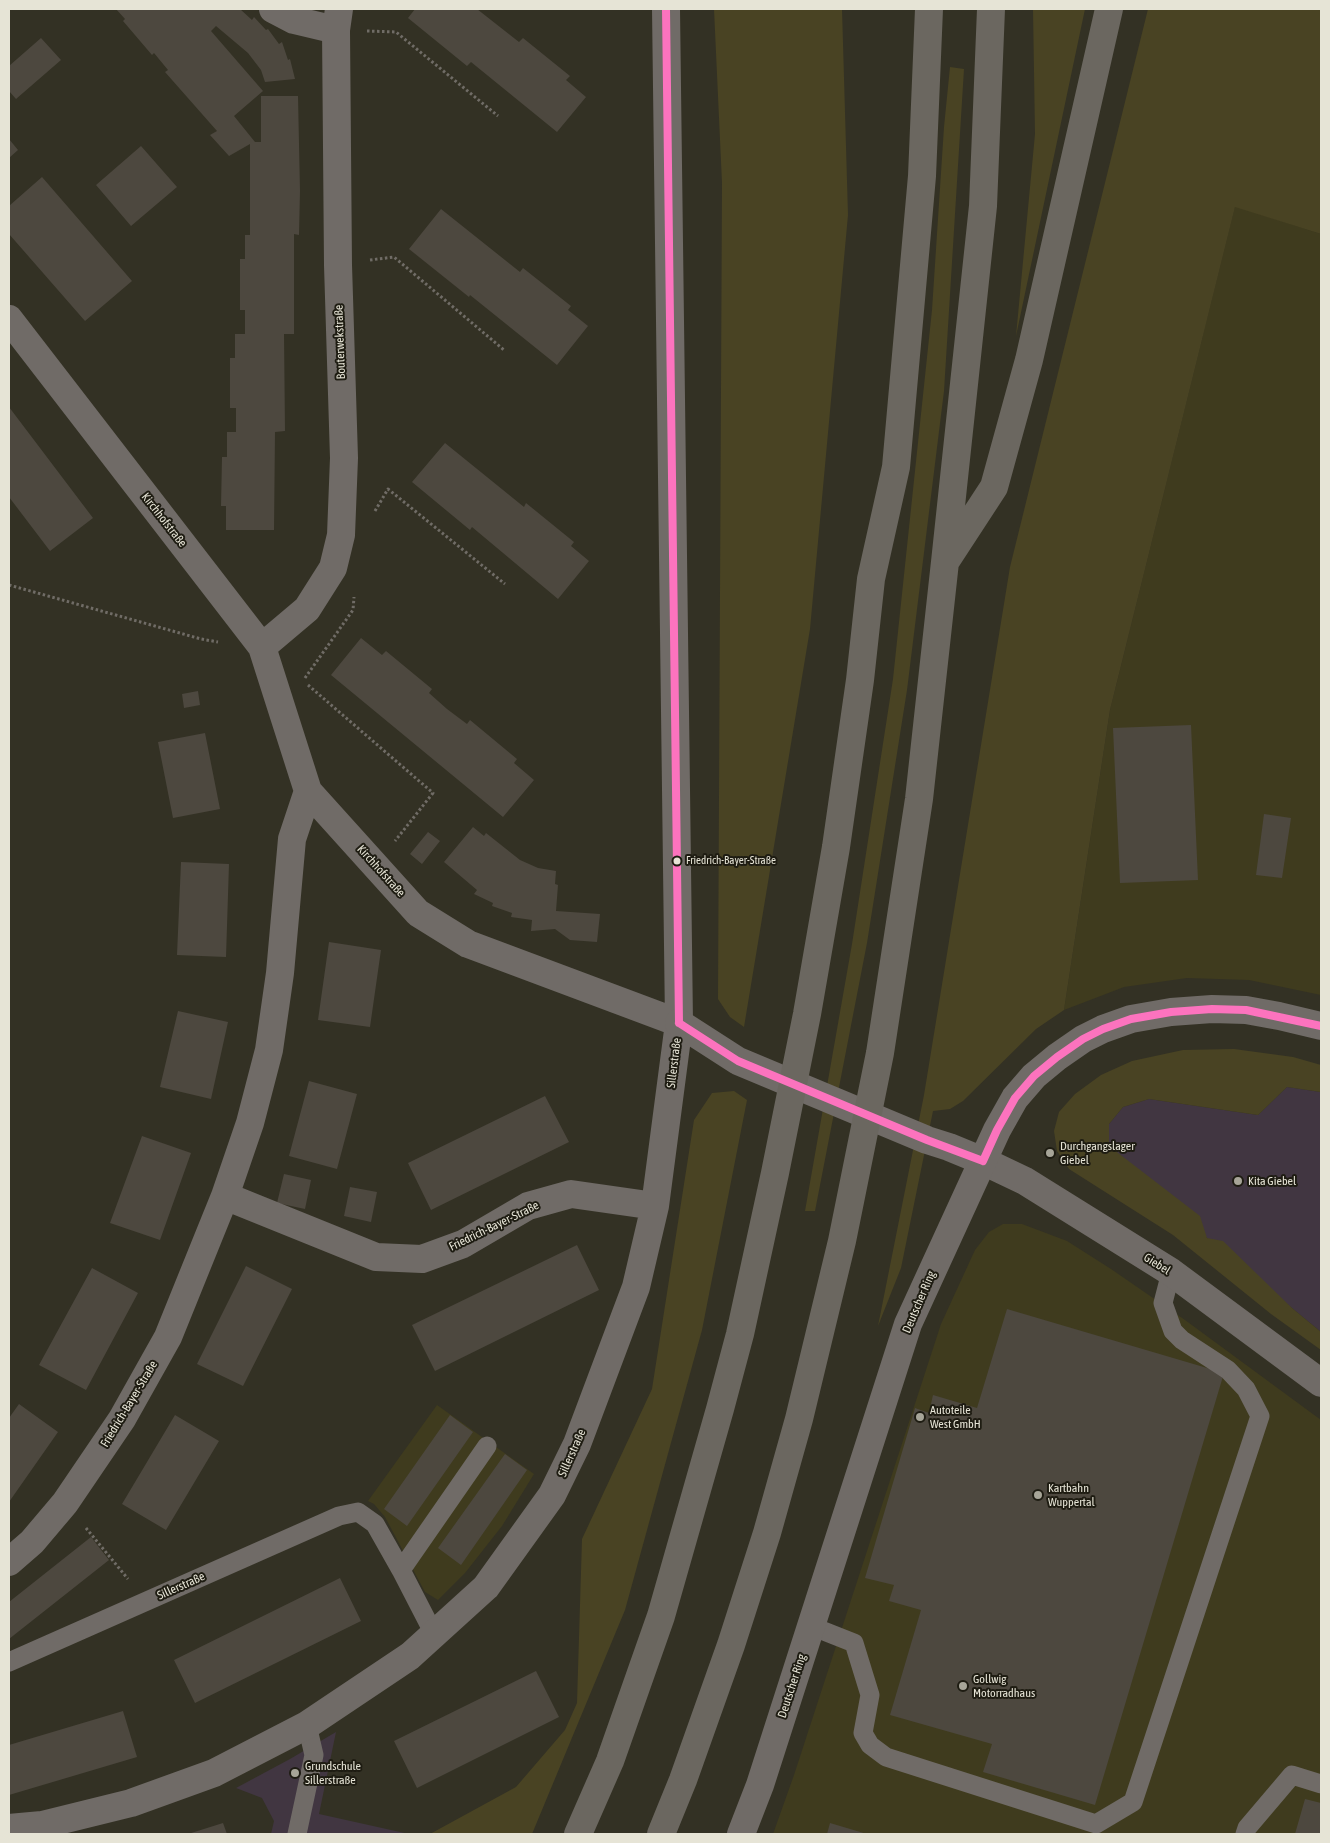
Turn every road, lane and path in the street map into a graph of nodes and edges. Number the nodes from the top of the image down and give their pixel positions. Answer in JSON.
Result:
{"nodes":[{"id":1,"x":273,"y":9,"type":"edge"},
{"id":2,"x":666,"y":9,"type":"edge"},
{"id":3,"x":929,"y":9,"type":"edge"},
{"id":4,"x":991,"y":9,"type":"edge"},
{"id":5,"x":1109,"y":9,"type":"edge"},
{"id":6,"x":338,"y":19,"type":"edge"},
{"id":7,"x":498,"y":116,"type":"dead end"},
{"id":8,"x":338,"y":265,"type":"junction"},
{"id":9,"x":9,"y":319,"type":"edge"},
{"id":10,"x":504,"y":350,"type":"dead end"},
{"id":11,"x":374,"y":513,"type":"dead end"},
{"id":12,"x":945,"y":562,"type":"junction"},
{"id":13,"x":505,"y":584,"type":"dead end"},
{"id":14,"x":9,"y":585,"type":"edge"},
{"id":15,"x":208,"y":641,"type":"dead end"},
{"id":16,"x":262,"y":647,"type":"junction"},
{"id":17,"x":276,"y":691,"type":"junction"},
{"id":18,"x":308,"y":791,"type":"junction"},
{"id":19,"x":375,"y":865,"type":"junction"},
{"id":20,"x":679,"y":1023,"type":"junction"},
{"id":21,"x":1321,"y":1026,"type":"edge"},
{"id":22,"x":983,"y":1161,"type":"junction"},
{"id":23,"x":224,"y":1196,"type":"junction"},
{"id":24,"x":655,"y":1206,"type":"junction"},
{"id":25,"x":1172,"y":1272,"type":"junction"},
{"id":26,"x":1321,"y":1383,"type":"edge"},
{"id":27,"x":487,"y":1446,"type":"dead end"},
{"id":28,"x":66,"y":1502,"type":"junction"},
{"id":29,"x":9,"y":1562,"type":"edge"},
{"id":30,"x":401,"y":1570,"type":"junction"},
{"id":31,"x":146,"y":1601,"type":"junction"},
{"id":32,"x":811,"y":1626,"type":"junction"},
{"id":33,"x":434,"y":1634,"type":"junction"},
{"id":34,"x":9,"y":1662,"type":"edge"},
{"id":35,"x":307,"y":1725,"type":"junction"},
{"id":36,"x":1321,"y":1784,"type":"edge"},
{"id":37,"x":9,"y":1828,"type":"edge"},
{"id":38,"x":297,"y":1834,"type":"edge"},
{"id":39,"x":578,"y":1834,"type":"edge"},
{"id":40,"x":661,"y":1834,"type":"edge"},
{"id":41,"x":741,"y":1834,"type":"edge"},
{"id":42,"x":1245,"y":1834,"type":"edge"}],
"edges":[{"from":1,"to":6,"type":"street"},
{"from":2,"to":20,"type":"street","name":"Sillerstraße"},
{"from":3,"to":39,"type":"highway"},
{"from":4,"to":12,"type":"highway"},
{"from":5,"to":12,"type":"highway"},
{"from":6,"to":7,"type":"path"},
{"from":6,"to":8,"type":"street","name":"Bouterwekstraße"},
{"from":8,"to":10,"type":"path"},
{"from":8,"to":16,"type":"street","name":"Bouterwekstraße"},
{"from":9,"to":16,"type":"street","name":"Kirchhofstraße"},
{"from":11,"to":13,"type":"path"},
{"from":12,"to":40,"type":"highway"},
{"from":14,"to":15,"type":"path"},
{"from":16,"to":17,"type":"street","name":"Kirchhofstraße"},
{"from":17,"to":18,"type":"street","name":"Kirchhofstraße"},
{"from":17,"to":19,"type":"path"},
{"from":18,"to":19,"type":"street","name":"Kirchhofstraße"},
{"from":18,"to":23,"type":"street","name":"Friedrich-Bayer-Straße"},
{"from":19,"to":20,"type":"street","name":"Kirchhofstraße"},
{"from":20,"to":22,"type":"street","name":"Kirchhofstraße"},
{"from":20,"to":24,"type":"street","name":"Sillerstraße"},
{"from":21,"to":22,"type":"street","name":"Deutscher Ring"},
{"from":22,"to":25,"type":"street","name":"Giebel"},
{"from":22,"to":32,"type":"street","name":"Deutscher Ring"},
{"from":23,"to":24,"type":"street","name":"Friedrich-Bayer-Straße"},
{"from":23,"to":28,"type":"street","name":"Friedrich-Bayer-Straße"},
{"from":24,"to":33,"type":"street","name":"Sillerstraße"},
{"from":25,"to":26,"type":"street","name":"Giebel"},
{"from":25,"to":32,"type":"lane"},
{"from":27,"to":30,"type":"lane"},
{"from":28,"to":29,"type":"street","name":"Friedrich-Bayer-Straße"},
{"from":28,"to":31,"type":"path"},
{"from":30,"to":31,"type":"lane","name":"Sillerstraße"},
{"from":30,"to":33,"type":"lane","name":"Sillerstraße"},
{"from":31,"to":34,"type":"lane","name":"Sillerstraße"},
{"from":32,"to":41,"type":"street","name":"Deutscher Ring"},
{"from":33,"to":35,"type":"street","name":"Sillerstraße"},
{"from":35,"to":37,"type":"street","name":"Sillerstraße"},
{"from":35,"to":38,"type":"lane"},
{"from":36,"to":42,"type":"lane"}]}
